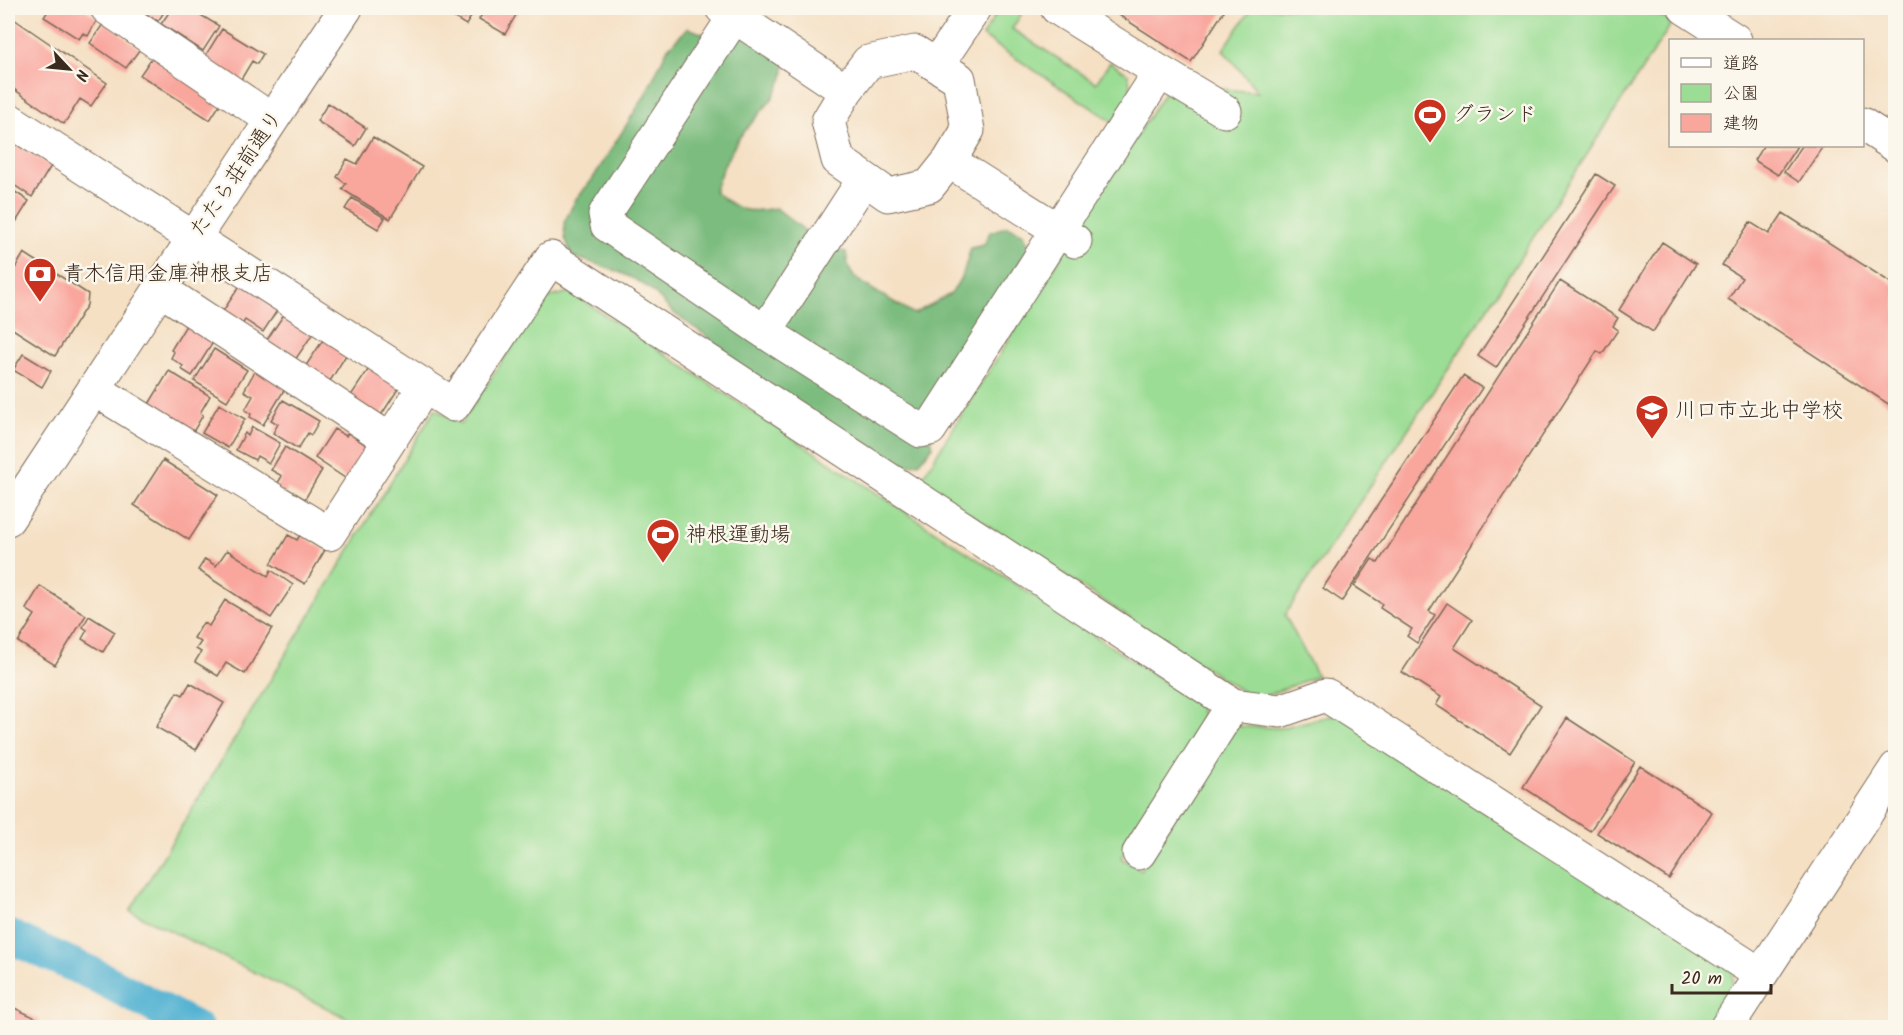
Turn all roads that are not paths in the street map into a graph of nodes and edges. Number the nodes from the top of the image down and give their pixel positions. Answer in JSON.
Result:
{"nodes":[{"id":1,"x":107,"y":8,"type":"edge"},
{"id":2,"x":346,"y":8,"type":"edge"},
{"id":3,"x":975,"y":8,"type":"edge"},
{"id":4,"x":1057,"y":8,"type":"edge"},
{"id":5,"x":1685,"y":8,"type":"edge"},
{"id":6,"x":732,"y":10,"type":"edge"},
{"id":7,"x":1733,"y":39,"type":"edge"},
{"id":8,"x":938,"y":65,"type":"junction"},
{"id":9,"x":1161,"y":72,"type":"junction"},
{"id":10,"x":846,"y":91,"type":"junction"},
{"id":11,"x":1225,"y":111,"type":"dead end"},
{"id":12,"x":8,"y":118,"type":"edge"},
{"id":13,"x":272,"y":120,"type":"junction"},
{"id":14,"x":1864,"y":125,"type":"edge"},
{"id":15,"x":1896,"y":146,"type":"edge"},
{"id":16,"x":949,"y":161,"type":"junction"},
{"id":17,"x":864,"y":179,"type":"junction"},
{"id":18,"x":1067,"y":236,"type":"junction"},
{"id":19,"x":194,"y":238,"type":"junction"},
{"id":20,"x":160,"y":289,"type":"junction"},
{"id":21,"x":765,"y":332,"type":"junction"},
{"id":22,"x":424,"y":386,"type":"junction"},
{"id":23,"x":94,"y":389,"type":"junction"},
{"id":24,"x":390,"y":440,"type":"junction"},
{"id":25,"x":8,"y":519,"type":"edge"},
{"id":26,"x":1233,"y":705,"type":"junction"},
{"id":27,"x":1896,"y":768,"type":"edge"},
{"id":28,"x":1139,"y":853,"type":"dead end"},
{"id":29,"x":1761,"y":974,"type":"junction"},
{"id":30,"x":1726,"y":1028,"type":"edge"}],
"edges":[{"from":1,"to":13,"type":"street"},
{"from":2,"to":13,"type":"street","name":"たたら荘前通り"},
{"from":3,"to":8,"type":"street"},
{"from":4,"to":9,"type":"street"},
{"from":5,"to":7,"type":"street"},
{"from":6,"to":10,"type":"street"},
{"from":6,"to":21,"type":"street"},
{"from":8,"to":10,"type":"street"},
{"from":8,"to":16,"type":"street"},
{"from":9,"to":11,"type":"street"},
{"from":9,"to":18,"type":"street"},
{"from":10,"to":17,"type":"street"},
{"from":12,"to":19,"type":"street"},
{"from":13,"to":19,"type":"street","name":"たたら荘前通り"},
{"from":14,"to":15,"type":"street"},
{"from":16,"to":17,"type":"street"},
{"from":16,"to":18,"type":"street"},
{"from":17,"to":21,"type":"street"},
{"from":18,"to":21,"type":"street"},
{"from":19,"to":20,"type":"street","name":"たたら荘前通り"},
{"from":19,"to":22,"type":"street"},
{"from":20,"to":23,"type":"street","name":"たたら荘前通り"},
{"from":20,"to":24,"type":"street"},
{"from":22,"to":24,"type":"street"},
{"from":22,"to":26,"type":"street"},
{"from":23,"to":24,"type":"street"},
{"from":23,"to":25,"type":"street","name":"たたら荘前通り"},
{"from":26,"to":28,"type":"street"},
{"from":26,"to":29,"type":"street"},
{"from":27,"to":29,"type":"street"},
{"from":29,"to":30,"type":"street"}]}
